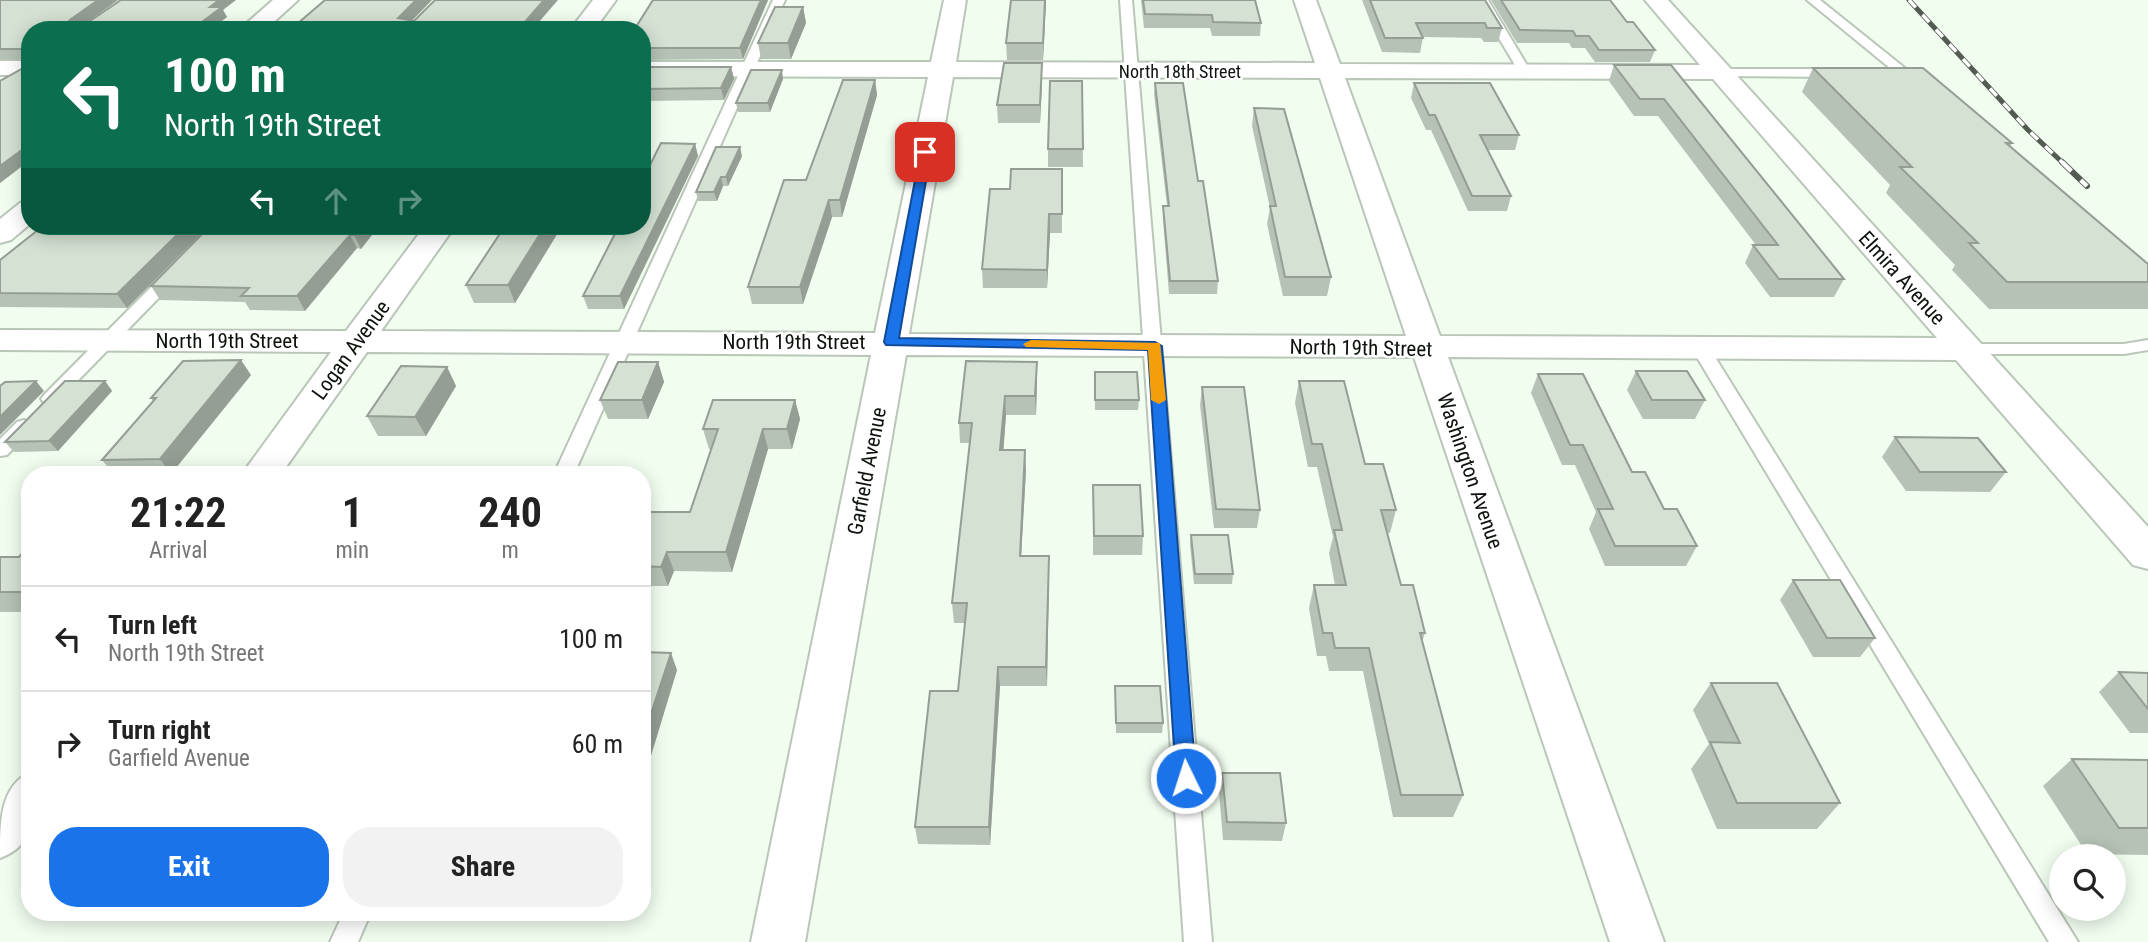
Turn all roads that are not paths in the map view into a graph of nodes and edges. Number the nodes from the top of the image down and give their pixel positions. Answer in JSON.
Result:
{"nodes":[{"id":1,"x":287,"y":0,"type":"edge"},
{"id":2,"x":605,"y":0,"type":"edge"},
{"id":3,"x":779,"y":0,"type":"edge"},
{"id":4,"x":955,"y":0,"type":"edge"},
{"id":5,"x":1126,"y":0,"type":"edge"},
{"id":6,"x":1305,"y":0,"type":"edge"},
{"id":7,"x":1482,"y":0,"type":"edge"},
{"id":8,"x":1656,"y":0,"type":"edge"},
{"id":9,"x":1812,"y":0,"type":"edge"},
{"id":10,"x":262,"y":21,"type":"edge"},
{"id":11,"x":589,"y":21,"type":"edge"},
{"id":12,"x":651,"y":69,"type":"edge"},
{"id":13,"x":747,"y":69,"type":"junction"},
{"id":14,"x":940,"y":70,"type":"junction"},
{"id":15,"x":1132,"y":71,"type":"junction"},
{"id":16,"x":1329,"y":71,"type":"junction"},
{"id":17,"x":1525,"y":72,"type":"junction"},
{"id":18,"x":1718,"y":72,"type":"junction"},
{"id":19,"x":1852,"y":73,"type":"edge"},
{"id":20,"x":1878,"y":73,"type":"edge"},
{"id":21,"x":1903,"y":74,"type":"junction"},
{"id":22,"x":1926,"y":91,"type":"edge"},
{"id":23,"x":21,"y":216,"type":"edge"},
{"id":24,"x":0,"y":233,"type":"edge"},
{"id":25,"x":434,"y":235,"type":"edge"},
{"id":26,"x":185,"y":262,"type":"edge"},
{"id":27,"x":0,"y":340,"type":"edge"},
{"id":28,"x":108,"y":341,"type":"junction"},
{"id":29,"x":357,"y":341,"type":"junction"},
{"id":30,"x":626,"y":342,"type":"junction"},
{"id":31,"x":891,"y":342,"type":"junction"},
{"id":32,"x":2148,"y":345,"type":"edge"},
{"id":33,"x":1155,"y":346,"type":"junction"},
{"id":34,"x":1427,"y":349,"type":"junction"},
{"id":35,"x":1701,"y":349,"type":"junction"},
{"id":36,"x":1965,"y":349,"type":"junction"},
{"id":37,"x":0,"y":450,"type":"edge"},
{"id":38,"x":267,"y":466,"type":"edge"},
{"id":39,"x":568,"y":466,"type":"edge"},
{"id":40,"x":2148,"y":554,"type":"edge"},
{"id":41,"x":21,"y":806,"type":"edge"},
{"id":42,"x":0,"y":835,"type":"edge"},
{"id":43,"x":354,"y":921,"type":"edge"},
{"id":44,"x":344,"y":942,"type":"edge"},
{"id":45,"x":778,"y":942,"type":"edge"},
{"id":46,"x":1198,"y":942,"type":"edge"},
{"id":47,"x":1637,"y":942,"type":"edge"},
{"id":48,"x":2064,"y":942,"type":"edge"}],
"edges":[{"from":1,"to":10,"type":"street"},
{"from":2,"to":11,"type":"street"},
{"from":3,"to":13,"type":"lane"},
{"from":4,"to":14,"type":"street","name":"Garfield Avenue"},
{"from":5,"to":15,"type":"lane"},
{"from":6,"to":16,"type":"street","name":"Washington Avenue"},
{"from":7,"to":17,"type":"lane"},
{"from":8,"to":18,"type":"street","name":"Elmira Avenue"},
{"from":9,"to":21,"type":"lane"},
{"from":12,"to":13,"type":"street","name":"North 18th Street"},
{"from":13,"to":14,"type":"street","name":"North 18th Street"},
{"from":13,"to":30,"type":"lane"},
{"from":14,"to":15,"type":"street","name":"North 18th Street"},
{"from":14,"to":31,"type":"street","name":"Garfield Avenue"},
{"from":15,"to":16,"type":"street","name":"North 18th Street"},
{"from":15,"to":33,"type":"lane"},
{"from":16,"to":17,"type":"street","name":"North 18th Street"},
{"from":16,"to":34,"type":"street","name":"Washington Avenue"},
{"from":17,"to":18,"type":"street","name":"North 18th Street"},
{"from":18,"to":19,"type":"lane"},
{"from":18,"to":36,"type":"street","name":"Elmira Avenue"},
{"from":20,"to":21,"type":"lane"},
{"from":21,"to":22,"type":"lane"},
{"from":23,"to":24,"type":"street"},
{"from":25,"to":29,"type":"street","name":"Logan Avenue"},
{"from":26,"to":28,"type":"lane"},
{"from":27,"to":28,"type":"street","name":"North 19th Street"},
{"from":28,"to":29,"type":"street","name":"North 19th Street"},
{"from":28,"to":37,"type":"lane"},
{"from":29,"to":30,"type":"street","name":"North 19th Street"},
{"from":29,"to":38,"type":"street","name":"Logan Avenue"},
{"from":30,"to":31,"type":"street","name":"North 19th Street"},
{"from":30,"to":39,"type":"lane"},
{"from":31,"to":33,"type":"street","name":"North 19th Street"},
{"from":31,"to":45,"type":"street","name":"Garfield Avenue"},
{"from":32,"to":36,"type":"lane"},
{"from":33,"to":34,"type":"street","name":"North 19th Street"},
{"from":33,"to":46,"type":"lane"},
{"from":34,"to":35,"type":"street","name":"North 19th Street"},
{"from":34,"to":47,"type":"street","name":"Washington Avenue"},
{"from":35,"to":36,"type":"street","name":"North 19th Street"},
{"from":35,"to":48,"type":"lane"},
{"from":36,"to":40,"type":"street","name":"Elmira Avenue"},
{"from":41,"to":42,"type":"street"},
{"from":43,"to":44,"type":"lane"}]}
